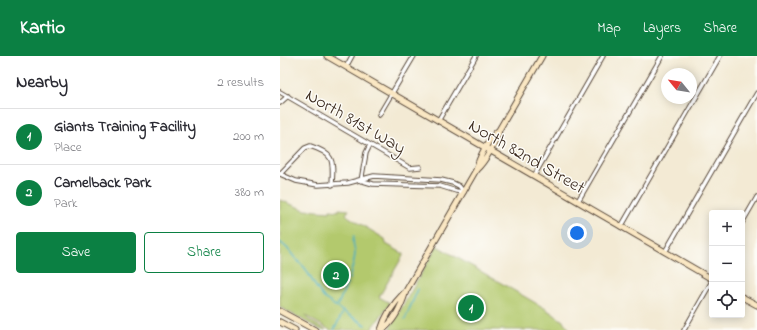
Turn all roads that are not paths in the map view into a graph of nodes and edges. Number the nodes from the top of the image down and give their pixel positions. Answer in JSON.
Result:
{"nodes":[{"id":1,"x":327,"y":56,"type":"edge"},
{"id":2,"x":352,"y":56,"type":"edge"},
{"id":3,"x":414,"y":56,"type":"edge"},
{"id":4,"x":476,"y":56,"type":"edge"},
{"id":5,"x":542,"y":56,"type":"edge"},
{"id":6,"x":603,"y":56,"type":"edge"},
{"id":7,"x":662,"y":56,"type":"edge"},
{"id":8,"x":720,"y":56,"type":"edge"},
{"id":9,"x":346,"y":67,"type":"junction"},
{"id":10,"x":280,"y":92,"type":"edge"},
{"id":11,"x":392,"y":94,"type":"junction"},
{"id":12,"x":757,"y":94,"type":"edge"},
{"id":13,"x":288,"y":96,"type":"junction"},
{"id":14,"x":280,"y":104,"type":"edge"},
{"id":15,"x":379,"y":115,"type":"dead end"},
{"id":16,"x":438,"y":120,"type":"junction"},
{"id":17,"x":370,"y":145,"type":"junction"},
{"id":18,"x":488,"y":149,"type":"junction"},
{"id":19,"x":420,"y":167,"type":"dead end"},
{"id":20,"x":280,"y":174,"type":"edge"},
{"id":21,"x":534,"y":176,"type":"junction"},
{"id":22,"x":362,"y":181,"type":"junction"},
{"id":23,"x":332,"y":185,"type":"junction"},
{"id":24,"x":464,"y":192,"type":"junction"},
{"id":25,"x":757,"y":197,"type":"edge"},
{"id":26,"x":578,"y":201,"type":"junction"},
{"id":27,"x":745,"y":217,"type":"edge"},
{"id":28,"x":621,"y":227,"type":"junction"},
{"id":29,"x":665,"y":252,"type":"junction"},
{"id":30,"x":709,"y":277,"type":"edge"},
{"id":31,"x":709,"y":282,"type":"edge"},
{"id":32,"x":745,"y":298,"type":"edge"},
{"id":33,"x":756,"y":303,"type":"edge"},
{"id":34,"x":280,"y":311,"type":"edge"},
{"id":35,"x":280,"y":322,"type":"edge"},
{"id":36,"x":295,"y":330,"type":"edge"},
{"id":37,"x":315,"y":330,"type":"edge"},
{"id":38,"x":382,"y":330,"type":"edge"},
{"id":39,"x":684,"y":330,"type":"edge"}],
"edges":[{"from":1,"to":9,"type":"street","name":"North 82nd Street"},
{"from":2,"to":9,"type":"street"},
{"from":3,"to":11,"type":"street"},
{"from":4,"to":16,"type":"street"},
{"from":5,"to":18,"type":"street"},
{"from":6,"to":21,"type":"street"},
{"from":7,"to":26,"type":"street"},
{"from":8,"to":28,"type":"street"},
{"from":9,"to":11,"type":"street","name":"North 82nd Street"},
{"from":10,"to":13,"type":"street","name":"North 81st Way"},
{"from":11,"to":15,"type":"street"},
{"from":11,"to":16,"type":"street","name":"North 82nd Street"},
{"from":12,"to":29,"type":"street"},
{"from":13,"to":14,"type":"street"},
{"from":13,"to":17,"type":"street","name":"North 81st Way"},
{"from":16,"to":18,"type":"street","name":"North 82nd Street"},
{"from":17,"to":19,"type":"street","name":"North 81st Way"},
{"from":17,"to":22,"type":"street"},
{"from":18,"to":21,"type":"street","name":"North 82nd Street"},
{"from":18,"to":24,"type":"street"},
{"from":20,"to":23,"type":"street"},
{"from":20,"to":23,"type":"street"},
{"from":21,"to":26,"type":"street","name":"North 82nd Street"},
{"from":22,"to":23,"type":"street"},
{"from":22,"to":24,"type":"street"},
{"from":22,"to":24,"type":"street"},
{"from":24,"to":38,"type":"street"},
{"from":25,"to":27,"type":"street"},
{"from":26,"to":28,"type":"street","name":"North 82nd Street"},
{"from":28,"to":29,"type":"street","name":"North 82nd Street"},
{"from":29,"to":30,"type":"street","name":"North 82nd Street"},
{"from":31,"to":39,"type":"street"},
{"from":32,"to":33,"type":"street"},
{"from":34,"to":37,"type":"street"},
{"from":35,"to":36,"type":"street"}]}
